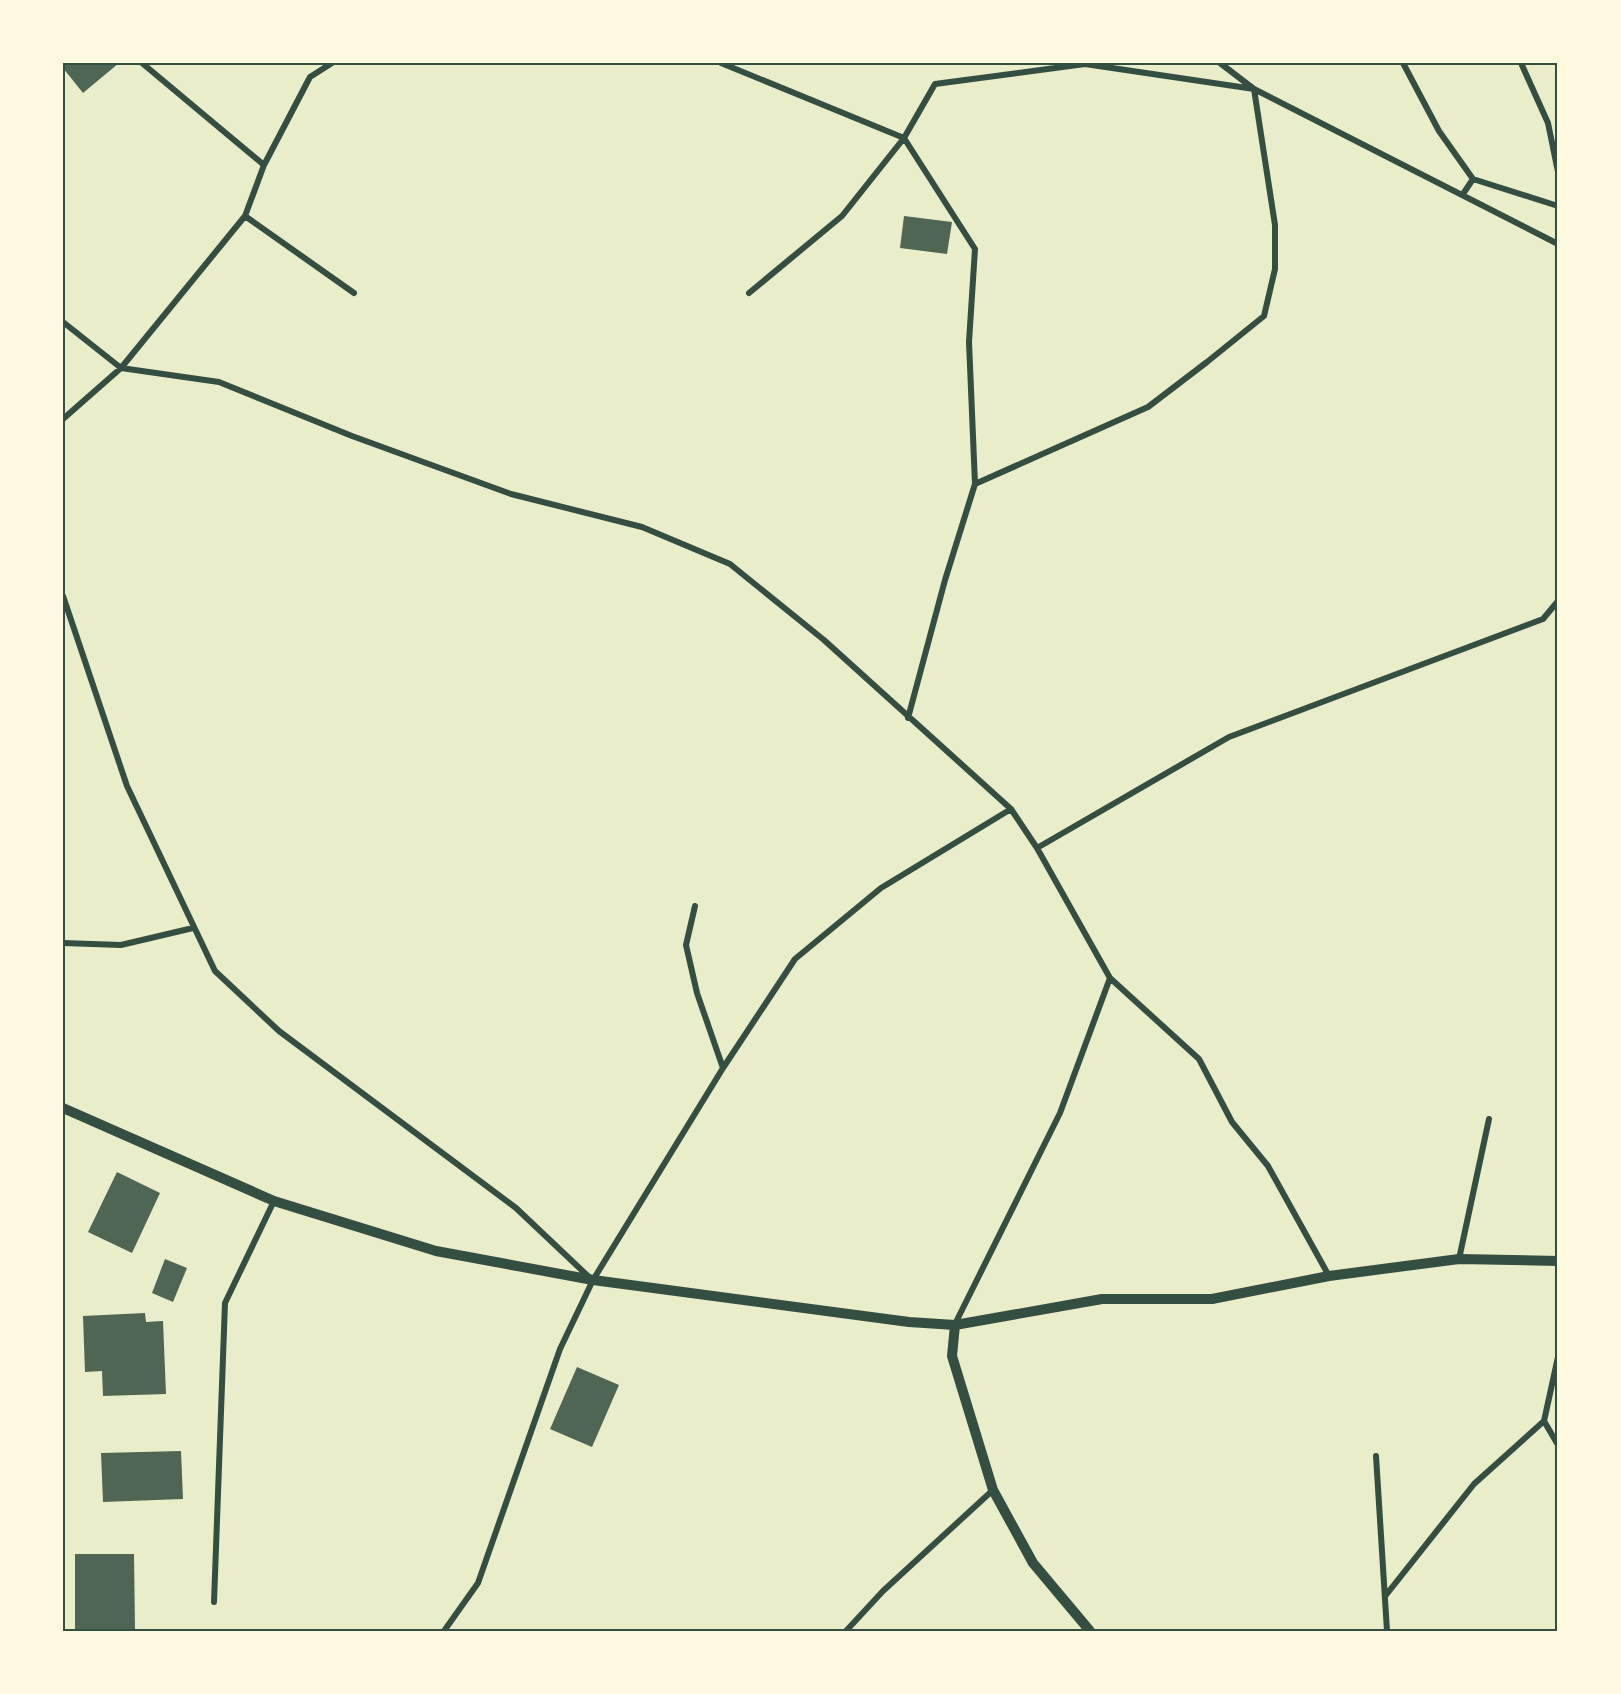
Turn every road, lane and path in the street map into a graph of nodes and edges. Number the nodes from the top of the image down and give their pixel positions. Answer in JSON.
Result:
{"nodes":[{"id":1,"x":142,"y":63,"type":"edge"},
{"id":2,"x":332,"y":63,"type":"edge"},
{"id":3,"x":721,"y":63,"type":"edge"},
{"id":4,"x":1220,"y":63,"type":"edge"},
{"id":5,"x":1402,"y":63,"type":"edge"},
{"id":6,"x":1521,"y":63,"type":"edge"},
{"id":7,"x":1254,"y":89,"type":"junction"},
{"id":8,"x":904,"y":138,"type":"junction"},
{"id":9,"x":264,"y":165,"type":"junction"},
{"id":10,"x":1558,"y":172,"type":"edge"},
{"id":11,"x":1473,"y":179,"type":"junction"},
{"id":12,"x":1463,"y":194,"type":"junction"},
{"id":13,"x":1558,"y":207,"type":"edge"},
{"id":14,"x":245,"y":216,"type":"junction"},
{"id":15,"x":1558,"y":244,"type":"edge"},
{"id":16,"x":354,"y":293,"type":"dead end"},
{"id":17,"x":749,"y":293,"type":"dead end"},
{"id":18,"x":63,"y":322,"type":"edge"},
{"id":19,"x":121,"y":368,"type":"junction"},
{"id":20,"x":63,"y":419,"type":"edge"},
{"id":21,"x":975,"y":484,"type":"junction"},
{"id":22,"x":63,"y":596,"type":"edge"},
{"id":23,"x":1558,"y":601,"type":"edge"},
{"id":24,"x":908,"y":718,"type":"junction"},
{"id":25,"x":1011,"y":809,"type":"junction"},
{"id":26,"x":1037,"y":848,"type":"junction"},
{"id":27,"x":695,"y":906,"type":"dead end"},
{"id":28,"x":193,"y":928,"type":"junction"},
{"id":29,"x":63,"y":944,"type":"edge"},
{"id":30,"x":1110,"y":978,"type":"junction"},
{"id":31,"x":723,"y":1068,"type":"junction"},
{"id":32,"x":63,"y":1108,"type":"edge"},
{"id":33,"x":1489,"y":1119,"type":"dead end"},
{"id":34,"x":274,"y":1201,"type":"junction"},
{"id":35,"x":1459,"y":1259,"type":"junction"},
{"id":36,"x":1558,"y":1261,"type":"edge"},
{"id":37,"x":1329,"y":1276,"type":"junction"},
{"id":38,"x":593,"y":1280,"type":"junction"},
{"id":39,"x":955,"y":1325,"type":"junction"},
{"id":40,"x":1558,"y":1357,"type":"edge"},
{"id":41,"x":1544,"y":1421,"type":"junction"},
{"id":42,"x":1558,"y":1445,"type":"edge"},
{"id":43,"x":1376,"y":1456,"type":"dead end"},
{"id":44,"x":993,"y":1490,"type":"junction"},
{"id":45,"x":1386,"y":1595,"type":"junction"},
{"id":46,"x":214,"y":1602,"type":"dead end"},
{"id":47,"x":444,"y":1631,"type":"edge"},
{"id":48,"x":846,"y":1631,"type":"edge"},
{"id":49,"x":1090,"y":1631,"type":"edge"},
{"id":50,"x":1387,"y":1631,"type":"edge"}],
"edges":[{"from":1,"to":9,"type":"street"},
{"from":2,"to":9,"type":"street"},
{"from":3,"to":8,"type":"street"},
{"from":4,"to":7,"type":"street"},
{"from":5,"to":11,"type":"street"},
{"from":6,"to":10,"type":"street"},
{"from":7,"to":8,"type":"street"},
{"from":7,"to":12,"type":"street"},
{"from":7,"to":21,"type":"street"},
{"from":8,"to":17,"type":"street"},
{"from":8,"to":21,"type":"street"},
{"from":9,"to":14,"type":"street"},
{"from":11,"to":12,"type":"street"},
{"from":11,"to":13,"type":"street"},
{"from":12,"to":15,"type":"street"},
{"from":14,"to":16,"type":"street"},
{"from":14,"to":19,"type":"street"},
{"from":18,"to":19,"type":"street"},
{"from":19,"to":20,"type":"street"},
{"from":19,"to":24,"type":"street"},
{"from":21,"to":24,"type":"street"},
{"from":22,"to":28,"type":"street"},
{"from":23,"to":26,"type":"street"},
{"from":24,"to":25,"type":"street"},
{"from":25,"to":26,"type":"street"},
{"from":25,"to":31,"type":"street"},
{"from":26,"to":30,"type":"street"},
{"from":27,"to":31,"type":"street"},
{"from":28,"to":29,"type":"street"},
{"from":28,"to":38,"type":"street"},
{"from":30,"to":37,"type":"street"},
{"from":30,"to":39,"type":"street"},
{"from":31,"to":38,"type":"street"},
{"from":32,"to":34,"type":"street"},
{"from":33,"to":35,"type":"street"},
{"from":34,"to":38,"type":"street"},
{"from":34,"to":46,"type":"street"},
{"from":35,"to":36,"type":"street"},
{"from":35,"to":37,"type":"street"},
{"from":37,"to":39,"type":"street"},
{"from":38,"to":39,"type":"street"},
{"from":38,"to":47,"type":"street"},
{"from":39,"to":44,"type":"street"},
{"from":40,"to":41,"type":"street"},
{"from":41,"to":42,"type":"street"},
{"from":41,"to":45,"type":"street"},
{"from":43,"to":45,"type":"street"},
{"from":44,"to":48,"type":"street"},
{"from":44,"to":49,"type":"street"},
{"from":45,"to":50,"type":"street"}]}
